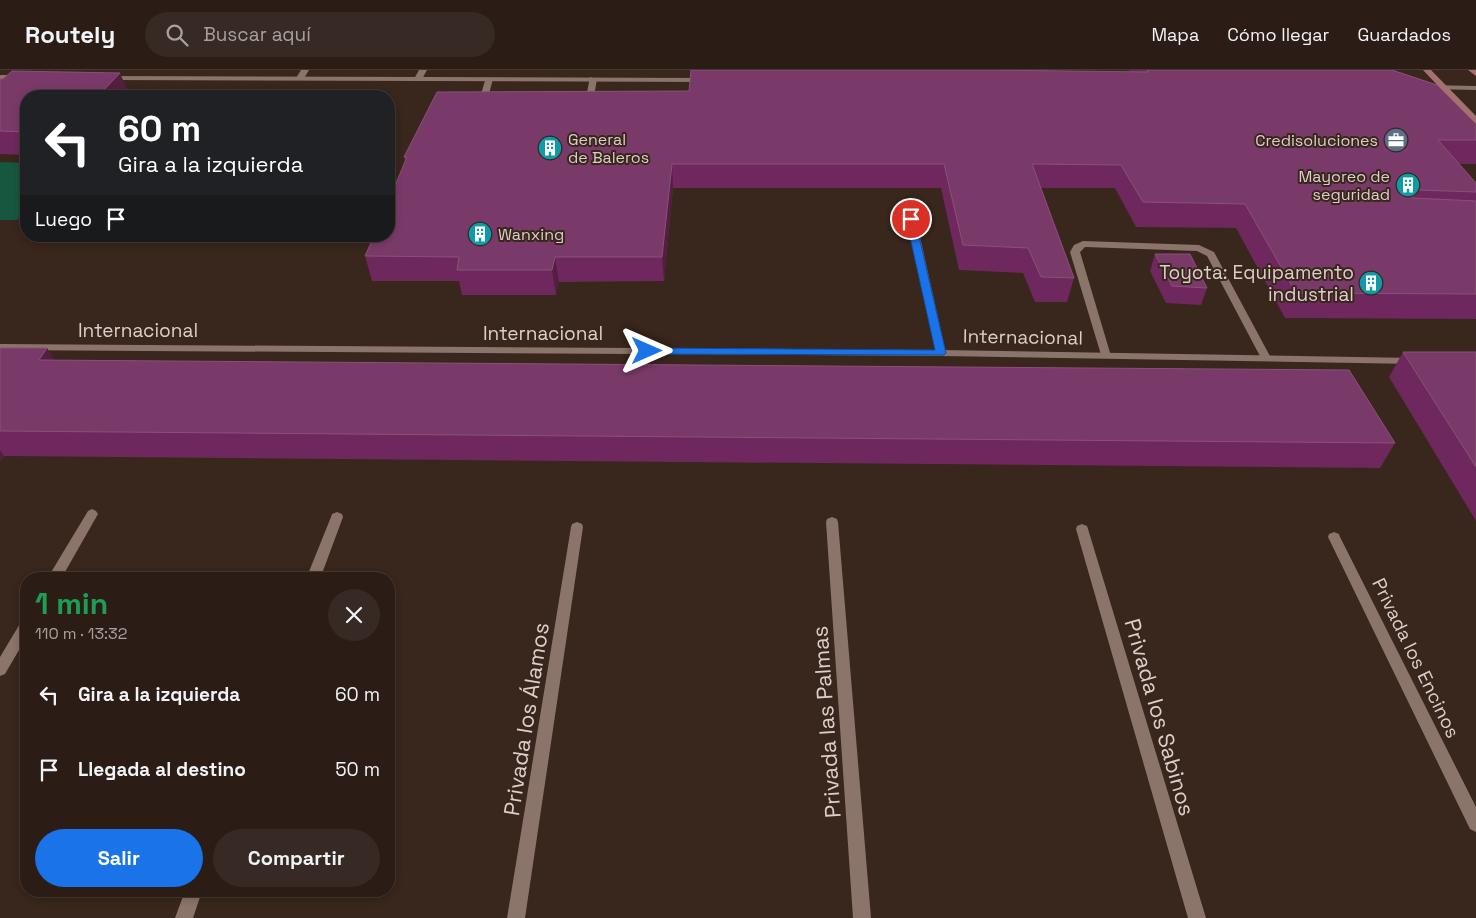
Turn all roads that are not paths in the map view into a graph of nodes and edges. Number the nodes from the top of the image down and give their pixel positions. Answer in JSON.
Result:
{"nodes":[{"id":1,"x":305,"y":70,"type":"edge"},
{"id":2,"x":423,"y":70,"type":"edge"},
{"id":3,"x":1427,"y":70,"type":"edge"},
{"id":4,"x":1472,"y":70,"type":"edge"},
{"id":5,"x":1476,"y":74,"type":"edge"},
{"id":6,"x":0,"y":77,"type":"edge"},
{"id":7,"x":29,"y":78,"type":"edge"},
{"id":8,"x":97,"y":78,"type":"edge"},
{"id":9,"x":300,"y":78,"type":"junction"},
{"id":10,"x":418,"y":79,"type":"junction"},
{"id":11,"x":488,"y":79,"type":"junction"},
{"id":12,"x":593,"y":79,"type":"junction"},
{"id":13,"x":712,"y":80,"type":"edge"},
{"id":14,"x":1425,"y":87,"type":"edge"},
{"id":15,"x":1445,"y":87,"type":"junction"},
{"id":16,"x":1476,"y":88,"type":"edge"},
{"id":17,"x":578,"y":108,"type":"edge"},
{"id":18,"x":588,"y":108,"type":"junction"},
{"id":19,"x":598,"y":108,"type":"edge"},
{"id":20,"x":489,"y":109,"type":"edge"},
{"id":21,"x":1476,"y":121,"type":"edge"},
{"id":22,"x":911,"y":219,"type":"dead end"},
{"id":23,"x":0,"y":346,"type":"edge"},
{"id":24,"x":941,"y":353,"type":"junction"},
{"id":25,"x":1106,"y":356,"type":"junction"},
{"id":26,"x":1266,"y":358,"type":"junction"},
{"id":27,"x":1428,"y":361,"type":"edge"},
{"id":28,"x":92,"y":514,"type":"dead end"},
{"id":29,"x":337,"y":517,"type":"dead end"},
{"id":30,"x":832,"y":522,"type":"dead end"},
{"id":31,"x":577,"y":527,"type":"dead end"},
{"id":32,"x":1082,"y":529,"type":"dead end"},
{"id":33,"x":1334,"y":537,"type":"dead end"},
{"id":34,"x":58,"y":572,"type":"edge"},
{"id":35,"x":316,"y":572,"type":"edge"},
{"id":36,"x":20,"y":636,"type":"edge"},
{"id":37,"x":0,"y":670,"type":"edge"},
{"id":38,"x":1476,"y":824,"type":"edge"},
{"id":39,"x":192,"y":897,"type":"edge"},
{"id":40,"x":184,"y":918,"type":"edge"},
{"id":41,"x":516,"y":918,"type":"edge"},
{"id":42,"x":862,"y":918,"type":"edge"},
{"id":43,"x":1197,"y":918,"type":"edge"}],
"edges":[{"from":1,"to":9,"type":"street"},
{"from":2,"to":10,"type":"street"},
{"from":3,"to":15,"type":"main road"},
{"from":4,"to":5,"type":"main road"},
{"from":6,"to":7,"type":"street"},
{"from":8,"to":9,"type":"street"},
{"from":9,"to":10,"type":"street"},
{"from":10,"to":11,"type":"street"},
{"from":11,"to":12,"type":"street"},
{"from":11,"to":20,"type":"street"},
{"from":12,"to":13,"type":"street"},
{"from":12,"to":18,"type":"street"},
{"from":14,"to":15,"type":"street"},
{"from":15,"to":16,"type":"street"},
{"from":15,"to":21,"type":"main road"},
{"from":17,"to":18,"type":"street"},
{"from":18,"to":19,"type":"street"},
{"from":22,"to":24,"type":"street"},
{"from":23,"to":24,"type":"street","name":"Internacional"},
{"from":24,"to":25,"type":"street","name":"Internacional"},
{"from":25,"to":26,"type":"street","name":"Internacional"},
{"from":25,"to":26,"type":"street"},
{"from":26,"to":27,"type":"street","name":"Internacional"},
{"from":28,"to":34,"type":"street"},
{"from":29,"to":35,"type":"street"},
{"from":30,"to":42,"type":"street","name":"Privada las Palmas"},
{"from":31,"to":41,"type":"street","name":"Privada los Álamos"},
{"from":32,"to":43,"type":"street","name":"Privada los Sabinos"},
{"from":33,"to":38,"type":"street","name":"Privada los Encinos"},
{"from":36,"to":37,"type":"street"},
{"from":39,"to":40,"type":"street"}]}
